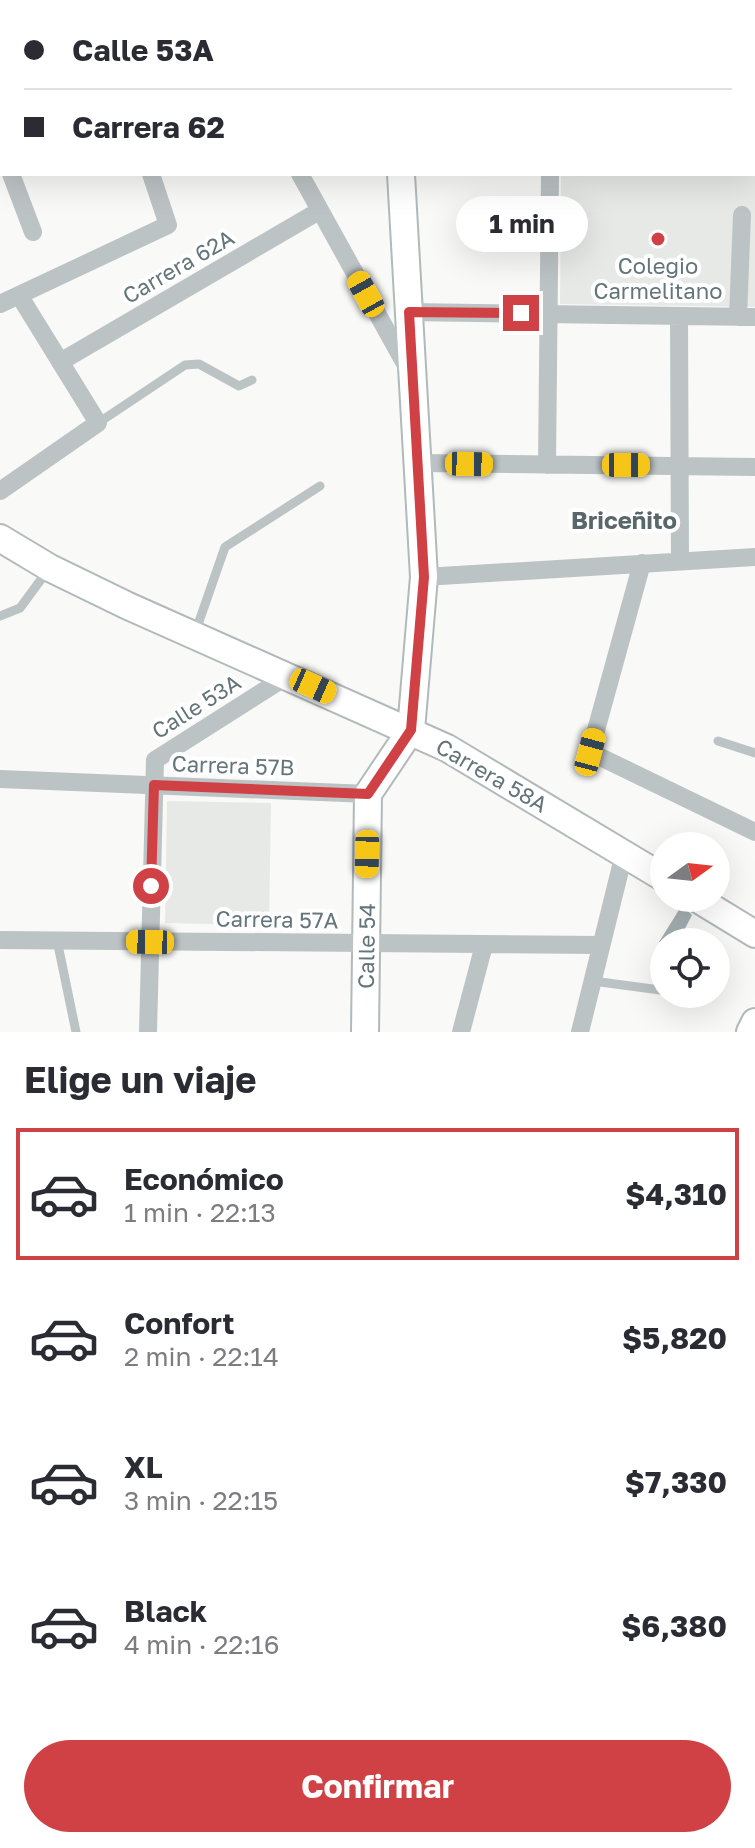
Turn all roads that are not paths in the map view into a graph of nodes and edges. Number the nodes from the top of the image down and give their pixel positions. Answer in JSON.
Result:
{"nodes":[{"id":1,"x":12,"y":176,"type":"edge"},
{"id":2,"x":152,"y":176,"type":"edge"},
{"id":3,"x":301,"y":176,"type":"edge"},
{"id":4,"x":401,"y":176,"type":"edge"},
{"id":5,"x":550,"y":176,"type":"edge"},
{"id":6,"x":319,"y":211,"type":"junction"},
{"id":7,"x":742,"y":215,"type":"dead end"},
{"id":8,"x":33,"y":232,"type":"dead end"},
{"id":9,"x":19,"y":295,"type":"junction"},
{"id":10,"x":0,"y":304,"type":"edge"},
{"id":11,"x":409,"y":312,"type":"junction"},
{"id":12,"x":549,"y":314,"type":"junction"},
{"id":13,"x":679,"y":316,"type":"junction"},
{"id":14,"x":746,"y":317,"type":"edge"},
{"id":15,"x":60,"y":362,"type":"junction"},
{"id":16,"x":413,"y":378,"type":"junction"},
{"id":17,"x":252,"y":380,"type":"dead end"},
{"id":18,"x":98,"y":423,"type":"junction"},
{"id":19,"x":418,"y":463,"type":"junction"},
{"id":20,"x":547,"y":465,"type":"junction"},
{"id":21,"x":679,"y":466,"type":"junction"},
{"id":22,"x":755,"y":467,"type":"edge"},
{"id":23,"x":320,"y":486,"type":"dead end"},
{"id":24,"x":0,"y":491,"type":"edge"},
{"id":25,"x":0,"y":538,"type":"edge"},
{"id":26,"x":755,"y":557,"type":"edge"},
{"id":27,"x":680,"y":561,"type":"junction"},
{"id":28,"x":642,"y":563,"type":"junction"},
{"id":29,"x":50,"y":568,"type":"junction"},
{"id":30,"x":424,"y":577,"type":"junction"},
{"id":31,"x":0,"y":616,"type":"edge"},
{"id":32,"x":195,"y":635,"type":"junction"},
{"id":33,"x":289,"y":675,"type":"junction"},
{"id":34,"x":411,"y":730,"type":"junction"},
{"id":35,"x":718,"y":741,"type":"dead end"},
{"id":36,"x":755,"y":753,"type":"edge"},
{"id":37,"x":0,"y":779,"type":"edge"},
{"id":38,"x":154,"y":785,"type":"junction"},
{"id":39,"x":368,"y":794,"type":"junction"},
{"id":40,"x":755,"y":832,"type":"edge"},
{"id":41,"x":624,"y":854,"type":"junction"},
{"id":42,"x":650,"y":870,"type":"edge"},
{"id":43,"x":719,"y":912,"type":"edge"},
{"id":44,"x":755,"y":934,"type":"edge"},
{"id":45,"x":0,"y":940,"type":"edge"},
{"id":46,"x":57,"y":940,"type":"junction"},
{"id":47,"x":150,"y":942,"type":"junction"},
{"id":48,"x":366,"y":945,"type":"junction"},
{"id":49,"x":484,"y":945,"type":"junction"},
{"id":50,"x":601,"y":945,"type":"junction"},
{"id":51,"x":593,"y":981,"type":"junction"},
{"id":52,"x":650,"y":989,"type":"edge"},
{"id":53,"x":755,"y":1022,"type":"edge"},
{"id":54,"x":76,"y":1032,"type":"edge"},
{"id":55,"x":148,"y":1032,"type":"edge"},
{"id":56,"x":365,"y":1032,"type":"edge"},
{"id":57,"x":461,"y":1032,"type":"edge"},
{"id":58,"x":580,"y":1032,"type":"edge"},
{"id":59,"x":750,"y":1032,"type":"edge"}],
"edges":[{"from":1,"to":8,"type":"street"},
{"from":2,"to":9,"type":"street"},
{"from":3,"to":6,"type":"street"},
{"from":4,"to":11,"type":"street"},
{"from":5,"to":12,"type":"street"},
{"from":6,"to":15,"type":"street","name":"Carrera 62A"},
{"from":6,"to":16,"type":"street"},
{"from":7,"to":14,"type":"street"},
{"from":9,"to":10,"type":"street"},
{"from":9,"to":15,"type":"street"},
{"from":11,"to":12,"type":"street"},
{"from":11,"to":16,"type":"street"},
{"from":12,"to":13,"type":"street"},
{"from":12,"to":20,"type":"street"},
{"from":13,"to":14,"type":"street"},
{"from":13,"to":21,"type":"street"},
{"from":15,"to":18,"type":"street"},
{"from":16,"to":19,"type":"street"},
{"from":17,"to":18,"type":"lane"},
{"from":18,"to":24,"type":"street"},
{"from":19,"to":20,"type":"street"},
{"from":19,"to":30,"type":"street"},
{"from":20,"to":21,"type":"street"},
{"from":21,"to":22,"type":"street"},
{"from":21,"to":27,"type":"street"},
{"from":23,"to":32,"type":"lane"},
{"from":25,"to":29,"type":"street","name":"Carrera 58A"},
{"from":26,"to":27,"type":"street"},
{"from":27,"to":28,"type":"street"},
{"from":28,"to":30,"type":"street"},
{"from":28,"to":40,"type":"street"},
{"from":29,"to":31,"type":"lane"},
{"from":29,"to":32,"type":"street","name":"Carrera 58A"},
{"from":30,"to":34,"type":"street"},
{"from":32,"to":33,"type":"street","name":"Carrera 58A"},
{"from":33,"to":34,"type":"street","name":"Carrera 58A"},
{"from":33,"to":38,"type":"street","name":"Calle 53A"},
{"from":34,"to":39,"type":"street"},
{"from":34,"to":41,"type":"street","name":"Carrera 58A"},
{"from":35,"to":36,"type":"lane"},
{"from":37,"to":38,"type":"street","name":"Carrera 57B"},
{"from":38,"to":39,"type":"street","name":"Carrera 57B"},
{"from":38,"to":47,"type":"street","name":"Calle 53A"},
{"from":39,"to":48,"type":"street","name":"Calle 54"},
{"from":41,"to":42,"type":"street","name":"Carrera 58A"},
{"from":41,"to":50,"type":"street"},
{"from":43,"to":44,"type":"street"},
{"from":45,"to":46,"type":"street","name":"Carrera 57A"},
{"from":46,"to":47,"type":"street","name":"Carrera 57A"},
{"from":46,"to":54,"type":"lane"},
{"from":47,"to":48,"type":"street","name":"Carrera 57A"},
{"from":47,"to":55,"type":"street","name":"Calle 53A"},
{"from":48,"to":49,"type":"street","name":"Carrera 57A"},
{"from":48,"to":56,"type":"street","name":"Calle 54"},
{"from":49,"to":50,"type":"street","name":"Carrera 57A"},
{"from":49,"to":57,"type":"street"},
{"from":50,"to":51,"type":"street"},
{"from":51,"to":52,"type":"lane"},
{"from":51,"to":58,"type":"street"},
{"from":53,"to":59,"type":"street"}]}
